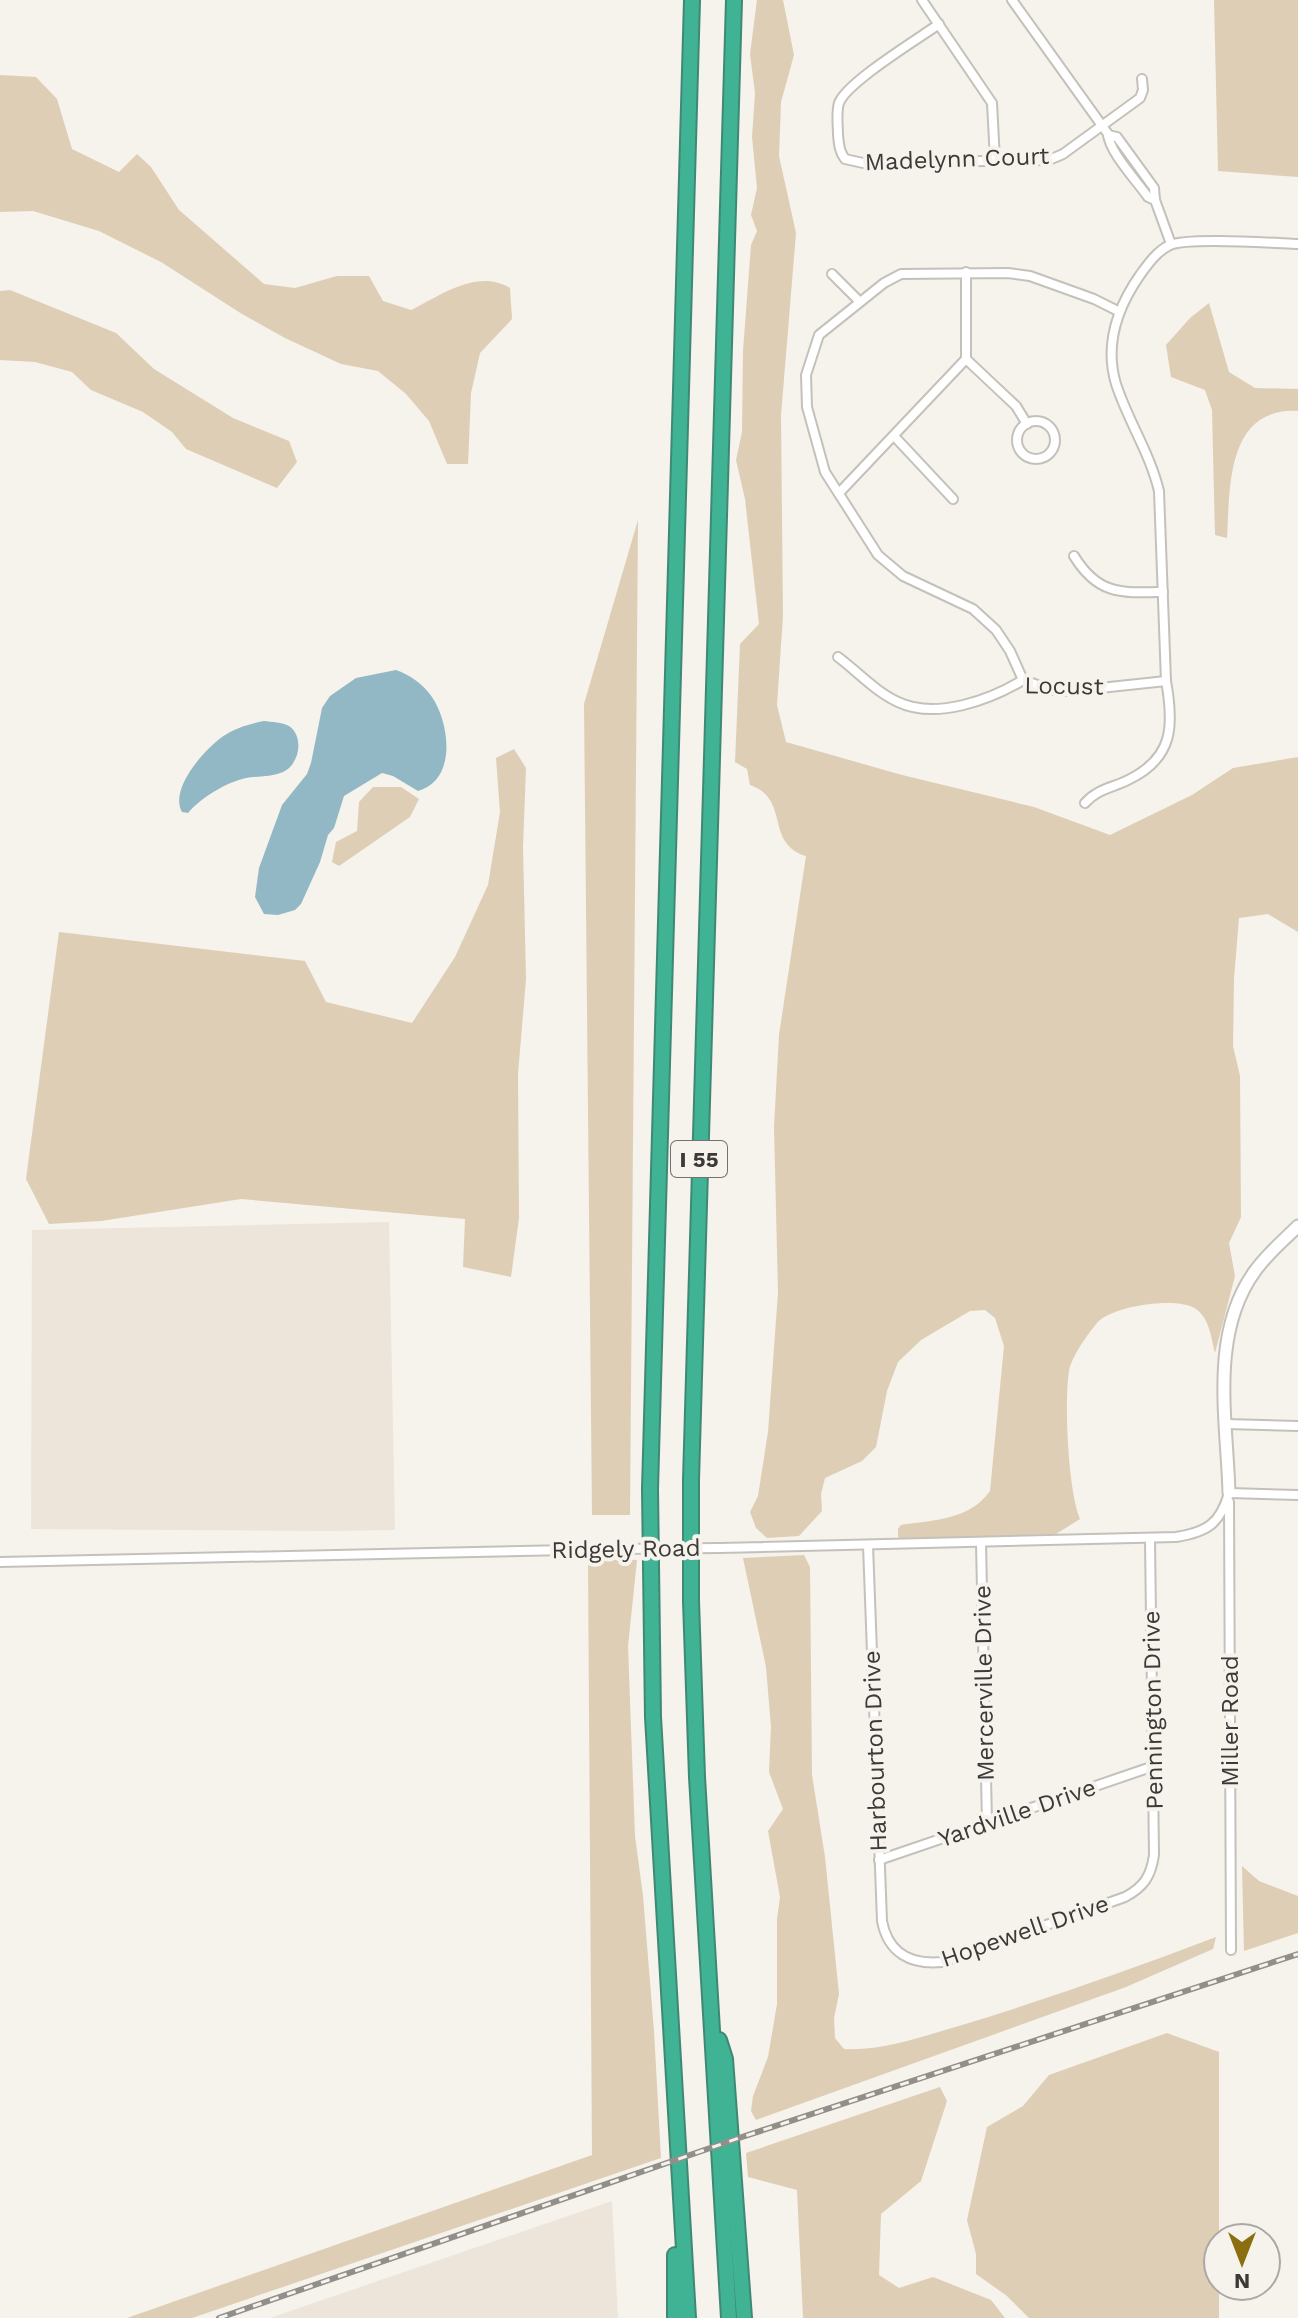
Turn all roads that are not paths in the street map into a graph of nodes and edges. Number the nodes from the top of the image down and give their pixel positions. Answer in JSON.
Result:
{"nodes":[{"id":1,"x":692,"y":0,"type":"edge"},
{"id":2,"x":734,"y":0,"type":"edge"},
{"id":3,"x":922,"y":0,"type":"edge"},
{"id":4,"x":1012,"y":0,"type":"edge"},
{"id":5,"x":939,"y":24,"type":"junction"},
{"id":6,"x":1142,"y":79,"type":"dead end"},
{"id":7,"x":1102,"y":126,"type":"junction"},
{"id":8,"x":995,"y":160,"type":"junction"},
{"id":9,"x":1171,"y":244,"type":"junction"},
{"id":10,"x":1298,"y":244,"type":"edge"},
{"id":11,"x":966,"y":272,"type":"junction"},
{"id":12,"x":832,"y":274,"type":"dead end"},
{"id":13,"x":860,"y":302,"type":"junction"},
{"id":14,"x":1118,"y":311,"type":"junction"},
{"id":15,"x":966,"y":359,"type":"junction"},
{"id":16,"x":1027,"y":424,"type":"junction"},
{"id":17,"x":894,"y":436,"type":"junction"},
{"id":18,"x":839,"y":493,"type":"junction"},
{"id":19,"x":953,"y":499,"type":"dead end"},
{"id":20,"x":1074,"y":556,"type":"dead end"},
{"id":21,"x":1163,"y":592,"type":"junction"},
{"id":22,"x":838,"y":657,"type":"dead end"},
{"id":23,"x":1023,"y":680,"type":"junction"},
{"id":24,"x":1166,"y":681,"type":"junction"},
{"id":25,"x":1085,"y":803,"type":"dead end"},
{"id":26,"x":1298,"y":1226,"type":"edge"},
{"id":27,"x":1226,"y":1424,"type":"junction"},
{"id":28,"x":1298,"y":1426,"type":"edge"},
{"id":29,"x":1229,"y":1493,"type":"junction"},
{"id":30,"x":1298,"y":1495,"type":"edge"},
{"id":31,"x":1150,"y":1539,"type":"junction"},
{"id":32,"x":981,"y":1543,"type":"junction"},
{"id":33,"x":868,"y":1545,"type":"junction"},
{"id":34,"x":0,"y":1562,"type":"edge"},
{"id":35,"x":1154,"y":1766,"type":"junction"},
{"id":36,"x":987,"y":1823,"type":"junction"},
{"id":37,"x":879,"y":1860,"type":"junction"},
{"id":38,"x":1148,"y":1880,"type":"joint"},
{"id":39,"x":1231,"y":1950,"type":"dead end"},
{"id":40,"x":898,"y":1953,"type":"joint"},
{"id":41,"x":713,"y":2021,"type":"junction"},
{"id":42,"x":679,"y":2182,"type":"junction"},
{"id":43,"x":675,"y":2318,"type":"edge"},
{"id":44,"x":688,"y":2318,"type":"edge"},
{"id":45,"x":729,"y":2318,"type":"edge"},
{"id":46,"x":744,"y":2318,"type":"edge"}],
"edges":[{"from":1,"to":42,"type":"highway","number":"I 55"},
{"from":2,"to":41,"type":"highway","number":"I 55"},
{"from":3,"to":5,"type":"street"},
{"from":4,"to":7,"type":"street"},
{"from":5,"to":8,"type":"street"},
{"from":5,"to":8,"type":"street","name":"Madelynn Court"},
{"from":6,"to":7,"type":"street","name":"Madelynn Court"},
{"from":7,"to":8,"type":"street","name":"Madelynn Court"},
{"from":7,"to":9,"type":"street"},
{"from":9,"to":10,"type":"street"},
{"from":9,"to":14,"type":"street"},
{"from":11,"to":13,"type":"street"},
{"from":11,"to":14,"type":"street"},
{"from":11,"to":15,"type":"street"},
{"from":12,"to":13,"type":"street"},
{"from":13,"to":18,"type":"street"},
{"from":14,"to":21,"type":"street"},
{"from":15,"to":16,"type":"street"},
{"from":15,"to":17,"type":"street"},
{"from":16,"to":16,"type":"street"},
{"from":17,"to":18,"type":"street"},
{"from":17,"to":19,"type":"street"},
{"from":18,"to":23,"type":"street"},
{"from":20,"to":21,"type":"street"},
{"from":21,"to":24,"type":"street"},
{"from":22,"to":23,"type":"street","name":"Locust"},
{"from":23,"to":24,"type":"street","name":"Locust"},
{"from":24,"to":25,"type":"street"},
{"from":26,"to":27,"type":"street"},
{"from":27,"to":28,"type":"street"},
{"from":27,"to":29,"type":"street"},
{"from":29,"to":30,"type":"street"},
{"from":29,"to":31,"type":"street","name":"Ridgely Road"},
{"from":29,"to":39,"type":"street","name":"Miller Road"},
{"from":31,"to":32,"type":"street","name":"Ridgely Road"},
{"from":31,"to":35,"type":"street","name":"Pennington Drive"},
{"from":32,"to":33,"type":"street","name":"Ridgely Road"},
{"from":32,"to":36,"type":"street","name":"Mercerville Drive"},
{"from":33,"to":34,"type":"street","name":"Ridgely Road","bridge":true},
{"from":33,"to":37,"type":"street","name":"Harbourton Drive"},
{"from":35,"to":36,"type":"street","name":"Yardville Drive"},
{"from":35,"to":38,"type":"street","name":"Pennington Drive"},
{"from":36,"to":37,"type":"street","name":"Yardville Drive"},
{"from":37,"to":40,"type":"street","name":"Harbourton Drive"},
{"from":38,"to":40,"type":"street","name":"Hopewell Drive"},
{"from":41,"to":45,"type":"highway","number":"I 55"},
{"from":41,"to":46,"type":"highway"},
{"from":42,"to":43,"type":"highway"},
{"from":42,"to":44,"type":"highway","number":"I 55"}]}
